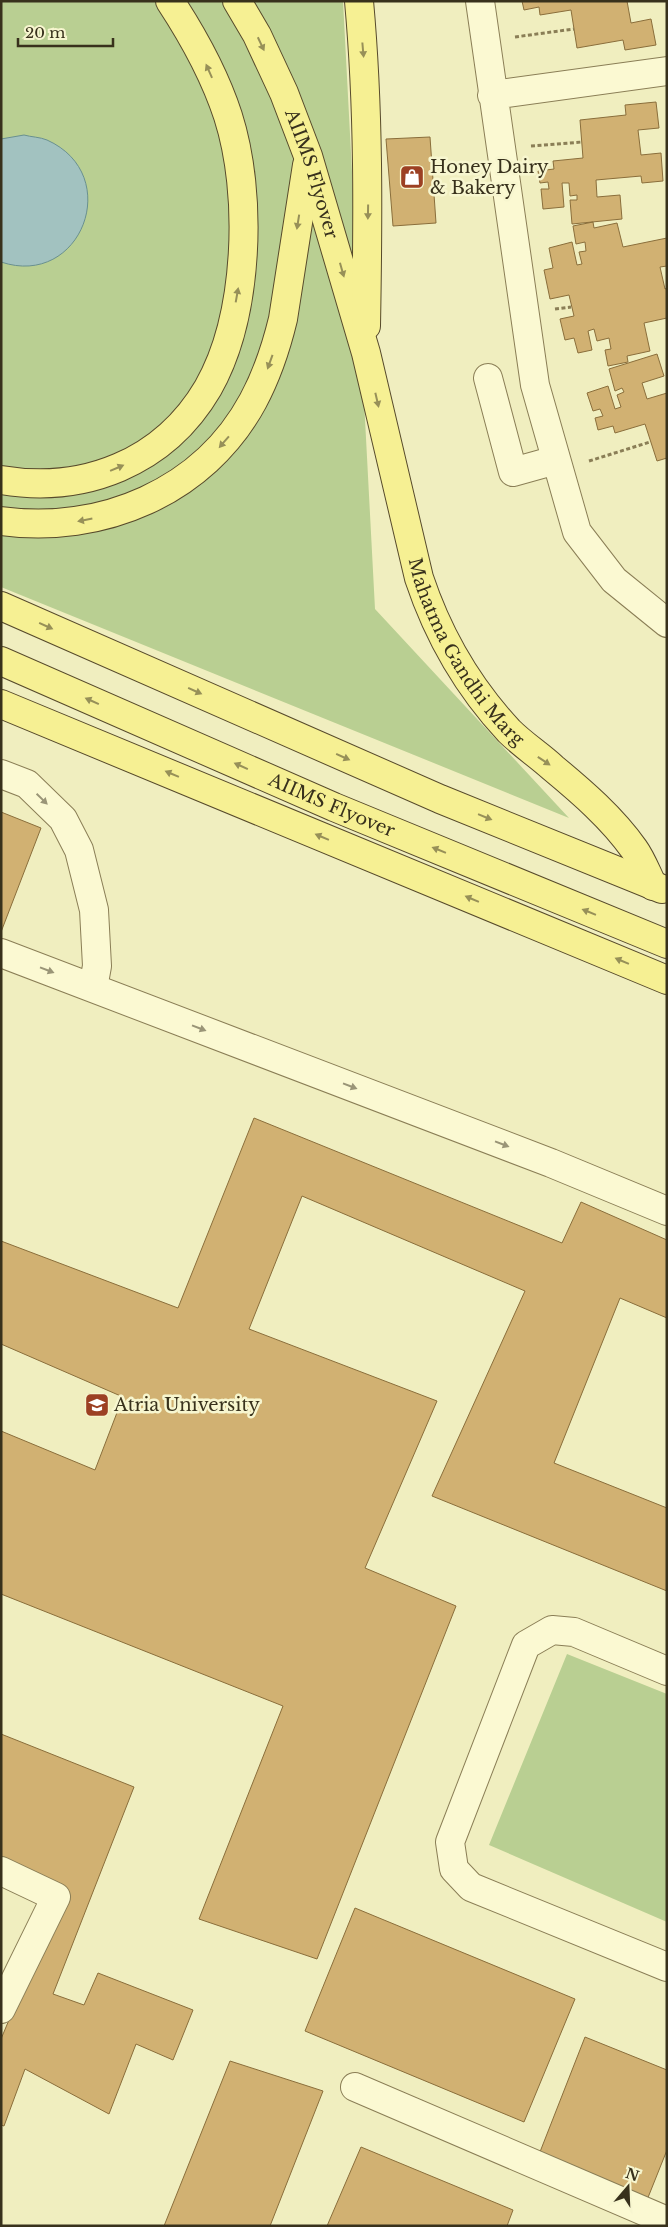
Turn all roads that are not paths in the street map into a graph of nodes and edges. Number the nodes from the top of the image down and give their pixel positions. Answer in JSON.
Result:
{"nodes":[{"id":1,"x":170,"y":1,"type":"edge"},
{"id":2,"x":237,"y":1,"type":"edge"},
{"id":3,"x":359,"y":1,"type":"edge"},
{"id":4,"x":480,"y":1,"type":"edge"},
{"id":5,"x":667,"y":71,"type":"edge"},
{"id":6,"x":492,"y":95,"type":"junction"},
{"id":7,"x":308,"y":156,"type":"junction"},
{"id":8,"x":366,"y":353,"type":"junction"},
{"id":9,"x":488,"y":378,"type":"dead end"},
{"id":10,"x":558,"y":465,"type":"junction"},
{"id":11,"x":1,"y":480,"type":"edge"},
{"id":12,"x":1,"y":521,"type":"edge"},
{"id":13,"x":1,"y":606,"type":"edge"},
{"id":14,"x":667,"y":623,"type":"edge"},
{"id":15,"x":1,"y":661,"type":"edge"},
{"id":16,"x":1,"y":704,"type":"edge"},
{"id":17,"x":1,"y":774,"type":"edge"},
{"id":18,"x":660,"y":888,"type":"edge"},
{"id":19,"x":667,"y":944,"type":"edge"},
{"id":20,"x":1,"y":953,"type":"edge"},
{"id":21,"x":667,"y":980,"type":"edge"},
{"id":22,"x":93,"y":988,"type":"junction"},
{"id":23,"x":667,"y":1211,"type":"edge"},
{"id":24,"x":667,"y":1671,"type":"edge"},
{"id":25,"x":1,"y":1871,"type":"edge"},
{"id":26,"x":667,"y":1966,"type":"edge"},
{"id":27,"x":1,"y":2009,"type":"edge"},
{"id":28,"x":355,"y":2087,"type":"dead end"},
{"id":29,"x":667,"y":2221,"type":"edge"}],
"edges":[{"from":11,"to":1,"type":"main road","one_way":true},
{"from":2,"to":7,"type":"main road","name":"AIIMS Flyover","one_way":true},
{"from":3,"to":8,"type":"main road","one_way":true},
{"from":4,"to":6,"type":"street"},
{"from":5,"to":6,"type":"street"},
{"from":6,"to":10,"type":"street"},
{"from":7,"to":8,"type":"main road","name":"AIIMS Flyover","one_way":true},
{"from":7,"to":12,"type":"main road","one_way":true},
{"from":8,"to":18,"type":"main road","name":"Mahatma Gandhi Marg","one_way":true},
{"from":9,"to":10,"type":"street"},
{"from":10,"to":14,"type":"street"},
{"from":13,"to":18,"type":"main road","one_way":true},
{"from":19,"to":15,"type":"main road","name":"AIIMS Flyover","one_way":true},
{"from":21,"to":16,"type":"main road","one_way":true},
{"from":17,"to":22,"type":"street","one_way":true},
{"from":20,"to":22,"type":"street","one_way":true},
{"from":22,"to":23,"type":"street","one_way":true},
{"from":24,"to":26,"type":"street"},
{"from":25,"to":27,"type":"street"},
{"from":28,"to":29,"type":"street"}]}
